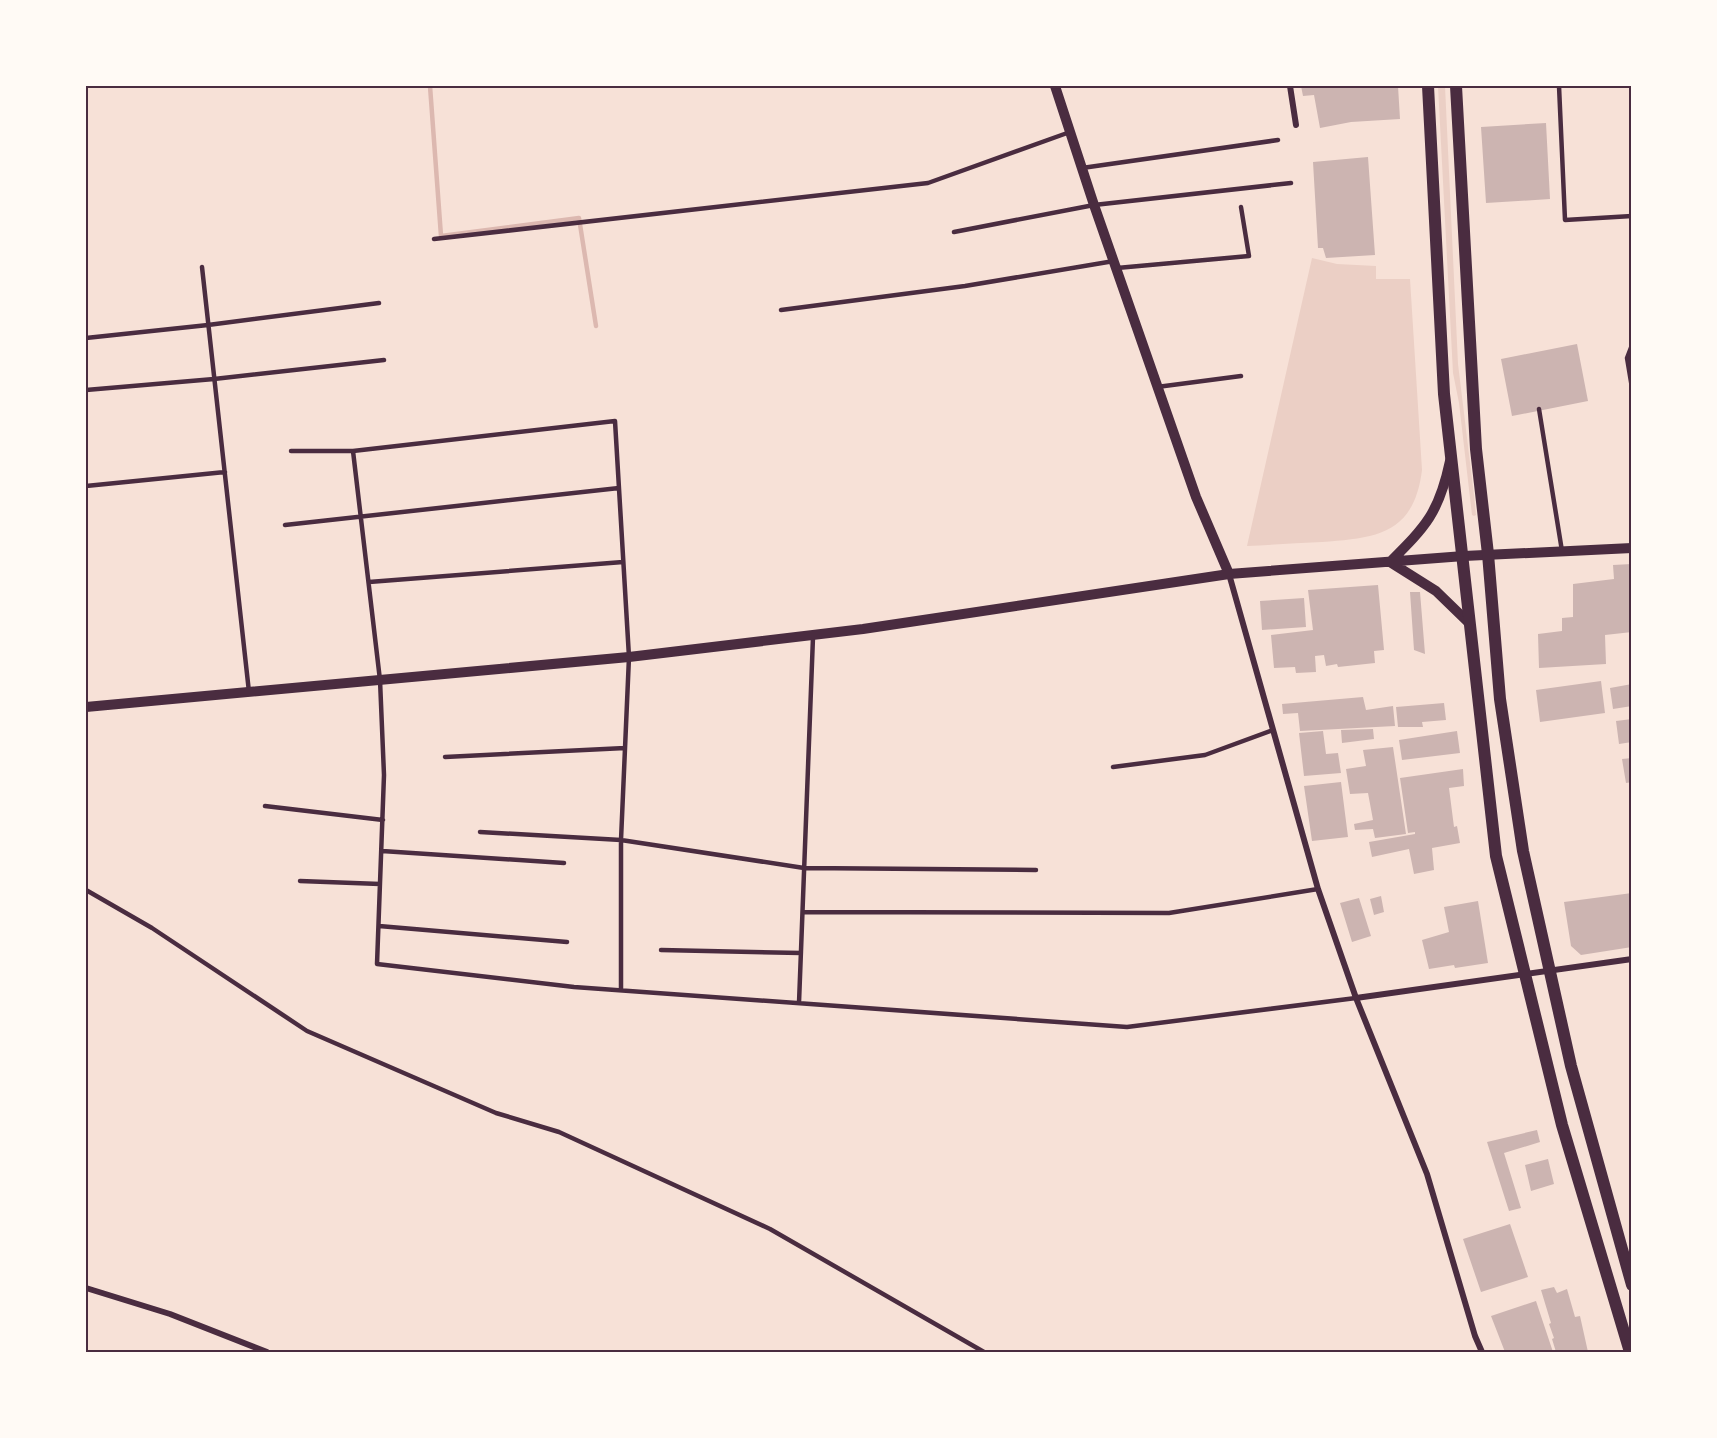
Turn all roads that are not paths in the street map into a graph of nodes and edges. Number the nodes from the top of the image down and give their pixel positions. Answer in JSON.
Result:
{"nodes":[{"id":1,"x":1056,"y":86,"type":"edge"},
{"id":2,"x":1290,"y":86,"type":"edge"},
{"id":3,"x":1428,"y":86,"type":"edge"},
{"id":4,"x":1456,"y":86,"type":"edge"},
{"id":5,"x":1559,"y":86,"type":"edge"},
{"id":6,"x":1296,"y":125,"type":"dead end"},
{"id":7,"x":1071,"y":132,"type":"junction"},
{"id":8,"x":1278,"y":140,"type":"dead end"},
{"id":9,"x":1082,"y":168,"type":"junction"},
{"id":10,"x":1291,"y":183,"type":"dead end"},
{"id":11,"x":1094,"y":205,"type":"junction"},
{"id":12,"x":1241,"y":207,"type":"dead end"},
{"id":13,"x":1632,"y":216,"type":"edge"},
{"id":14,"x":954,"y":232,"type":"dead end"},
{"id":15,"x":434,"y":239,"type":"dead end"},
{"id":16,"x":1115,"y":265,"type":"junction"},
{"id":17,"x":202,"y":267,"type":"dead end"},
{"id":18,"x":380,"y":303,"type":"dead end"},
{"id":19,"x":781,"y":310,"type":"dead end"},
{"id":20,"x":208,"y":325,"type":"junction"},
{"id":21,"x":86,"y":338,"type":"edge"},
{"id":22,"x":1632,"y":345,"type":"edge"},
{"id":23,"x":384,"y":360,"type":"dead end"},
{"id":24,"x":1241,"y":376,"type":"dead end"},
{"id":25,"x":214,"y":379,"type":"junction"},
{"id":26,"x":1158,"y":387,"type":"junction"},
{"id":27,"x":1632,"y":388,"type":"edge"},
{"id":28,"x":86,"y":390,"type":"edge"},
{"id":29,"x":1539,"y":409,"type":"dead end"},
{"id":30,"x":291,"y":451,"type":"dead end"},
{"id":31,"x":353,"y":451,"type":"junction"},
{"id":32,"x":1451,"y":454,"type":"junction"},
{"id":33,"x":225,"y":472,"type":"junction"},
{"id":34,"x":86,"y":486,"type":"edge"},
{"id":35,"x":619,"y":488,"type":"junction"},
{"id":36,"x":361,"y":517,"type":"junction"},
{"id":37,"x":285,"y":525,"type":"dead end"},
{"id":38,"x":1632,"y":548,"type":"edge"},
{"id":39,"x":1562,"y":551,"type":"junction"},
{"id":40,"x":1488,"y":554,"type":"junction"},
{"id":41,"x":1464,"y":556,"type":"junction"},
{"id":42,"x":623,"y":562,"type":"junction"},
{"id":43,"x":1390,"y":562,"type":"junction"},
{"id":44,"x":1229,"y":574,"type":"junction"},
{"id":45,"x":369,"y":582,"type":"junction"},
{"id":46,"x":1470,"y":624,"type":"junction"},
{"id":47,"x":813,"y":635,"type":"junction"},
{"id":48,"x":629,"y":657,"type":"junction"},
{"id":49,"x":380,"y":680,"type":"junction"},
{"id":50,"x":249,"y":692,"type":"junction"},
{"id":51,"x":86,"y":707,"type":"edge"},
{"id":52,"x":1273,"y":730,"type":"junction"},
{"id":53,"x":625,"y":748,"type":"junction"},
{"id":54,"x":445,"y":757,"type":"dead end"},
{"id":55,"x":1113,"y":767,"type":"dead end"},
{"id":56,"x":265,"y":806,"type":"dead end"},
{"id":57,"x":383,"y":820,"type":"junction"},
{"id":58,"x":480,"y":832,"type":"dead end"},
{"id":59,"x":621,"y":840,"type":"junction"},
{"id":60,"x":382,"y":851,"type":"junction"},
{"id":61,"x":564,"y":863,"type":"dead end"},
{"id":62,"x":804,"y":868,"type":"junction"},
{"id":63,"x":1036,"y":870,"type":"dead end"},
{"id":64,"x":300,"y":881,"type":"dead end"},
{"id":65,"x":380,"y":884,"type":"junction"},
{"id":66,"x":1318,"y":889,"type":"junction"},
{"id":67,"x":86,"y":890,"type":"edge"},
{"id":68,"x":803,"y":912,"type":"junction"},
{"id":69,"x":379,"y":926,"type":"junction"},
{"id":70,"x":567,"y":942,"type":"dead end"},
{"id":71,"x":661,"y":950,"type":"dead end"},
{"id":72,"x":801,"y":953,"type":"junction"},
{"id":73,"x":1632,"y":959,"type":"edge"},
{"id":74,"x":1550,"y":971,"type":"junction"},
{"id":75,"x":1524,"y":975,"type":"junction"},
{"id":76,"x":621,"y":990,"type":"junction"},
{"id":77,"x":1356,"y":998,"type":"junction"},
{"id":78,"x":799,"y":1003,"type":"junction"},
{"id":79,"x":1632,"y":1285,"type":"edge"},
{"id":80,"x":86,"y":1288,"type":"edge"},
{"id":81,"x":267,"y":1353,"type":"edge"},
{"id":82,"x":984,"y":1353,"type":"edge"},
{"id":83,"x":1482,"y":1353,"type":"edge"},
{"id":84,"x":1630,"y":1353,"type":"edge"}],
"edges":[{"from":1,"to":7,"type":"street"},
{"from":2,"to":6,"type":"street"},
{"from":3,"to":32,"type":"main road"},
{"from":4,"to":40,"type":"main road"},
{"from":5,"to":13,"type":"lane"},
{"from":7,"to":9,"type":"street"},
{"from":7,"to":15,"type":"lane"},
{"from":8,"to":9,"type":"lane"},
{"from":9,"to":11,"type":"street"},
{"from":10,"to":11,"type":"lane"},
{"from":11,"to":14,"type":"lane"},
{"from":11,"to":16,"type":"street"},
{"from":12,"to":16,"type":"lane"},
{"from":16,"to":19,"type":"lane"},
{"from":16,"to":26,"type":"street"},
{"from":17,"to":20,"type":"lane"},
{"from":18,"to":20,"type":"lane"},
{"from":20,"to":21,"type":"lane"},
{"from":20,"to":25,"type":"lane"},
{"from":22,"to":27,"type":"lane"},
{"from":23,"to":25,"type":"lane"},
{"from":24,"to":26,"type":"lane"},
{"from":25,"to":28,"type":"lane"},
{"from":25,"to":33,"type":"lane"},
{"from":26,"to":44,"type":"street"},
{"from":29,"to":39,"type":"lane"},
{"from":30,"to":31,"type":"lane"},
{"from":31,"to":35,"type":"lane"},
{"from":31,"to":36,"type":"lane"},
{"from":32,"to":41,"type":"main road"},
{"from":32,"to":43,"type":"street"},
{"from":33,"to":34,"type":"lane"},
{"from":33,"to":50,"type":"lane"},
{"from":35,"to":36,"type":"lane"},
{"from":35,"to":42,"type":"lane"},
{"from":36,"to":37,"type":"lane"},
{"from":36,"to":45,"type":"lane"},
{"from":38,"to":39,"type":"street"},
{"from":39,"to":40,"type":"street"},
{"from":40,"to":41,"type":"street"},
{"from":40,"to":74,"type":"main road"},
{"from":41,"to":43,"type":"street"},
{"from":41,"to":46,"type":"main road"},
{"from":42,"to":45,"type":"lane"},
{"from":42,"to":48,"type":"lane"},
{"from":43,"to":44,"type":"street"},
{"from":43,"to":46,"type":"street"},
{"from":44,"to":47,"type":"street"},
{"from":44,"to":52,"type":"street"},
{"from":45,"to":49,"type":"lane"},
{"from":46,"to":75,"type":"main road"},
{"from":47,"to":48,"type":"street"},
{"from":47,"to":62,"type":"lane"},
{"from":48,"to":49,"type":"street"},
{"from":48,"to":53,"type":"lane"},
{"from":49,"to":50,"type":"street"},
{"from":49,"to":57,"type":"lane"},
{"from":50,"to":51,"type":"street"},
{"from":52,"to":55,"type":"lane"},
{"from":52,"to":66,"type":"street"},
{"from":53,"to":54,"type":"lane"},
{"from":53,"to":59,"type":"lane"},
{"from":56,"to":57,"type":"lane"},
{"from":57,"to":60,"type":"lane"},
{"from":58,"to":59,"type":"lane"},
{"from":59,"to":62,"type":"lane"},
{"from":59,"to":76,"type":"lane"},
{"from":60,"to":61,"type":"lane"},
{"from":60,"to":65,"type":"lane"},
{"from":62,"to":63,"type":"lane"},
{"from":62,"to":68,"type":"lane"},
{"from":64,"to":65,"type":"lane"},
{"from":65,"to":69,"type":"lane"},
{"from":66,"to":68,"type":"lane"},
{"from":66,"to":77,"type":"street"},
{"from":67,"to":82,"type":"lane"},
{"from":68,"to":72,"type":"lane"},
{"from":69,"to":70,"type":"lane"},
{"from":69,"to":76,"type":"lane"},
{"from":71,"to":72,"type":"lane"},
{"from":72,"to":78,"type":"lane"},
{"from":73,"to":74,"type":"street"},
{"from":74,"to":75,"type":"street"},
{"from":74,"to":79,"type":"main road"},
{"from":75,"to":77,"type":"street"},
{"from":75,"to":84,"type":"main road"},
{"from":76,"to":78,"type":"lane"},
{"from":77,"to":78,"type":"lane"},
{"from":77,"to":83,"type":"street"},
{"from":80,"to":81,"type":"street"}]}
